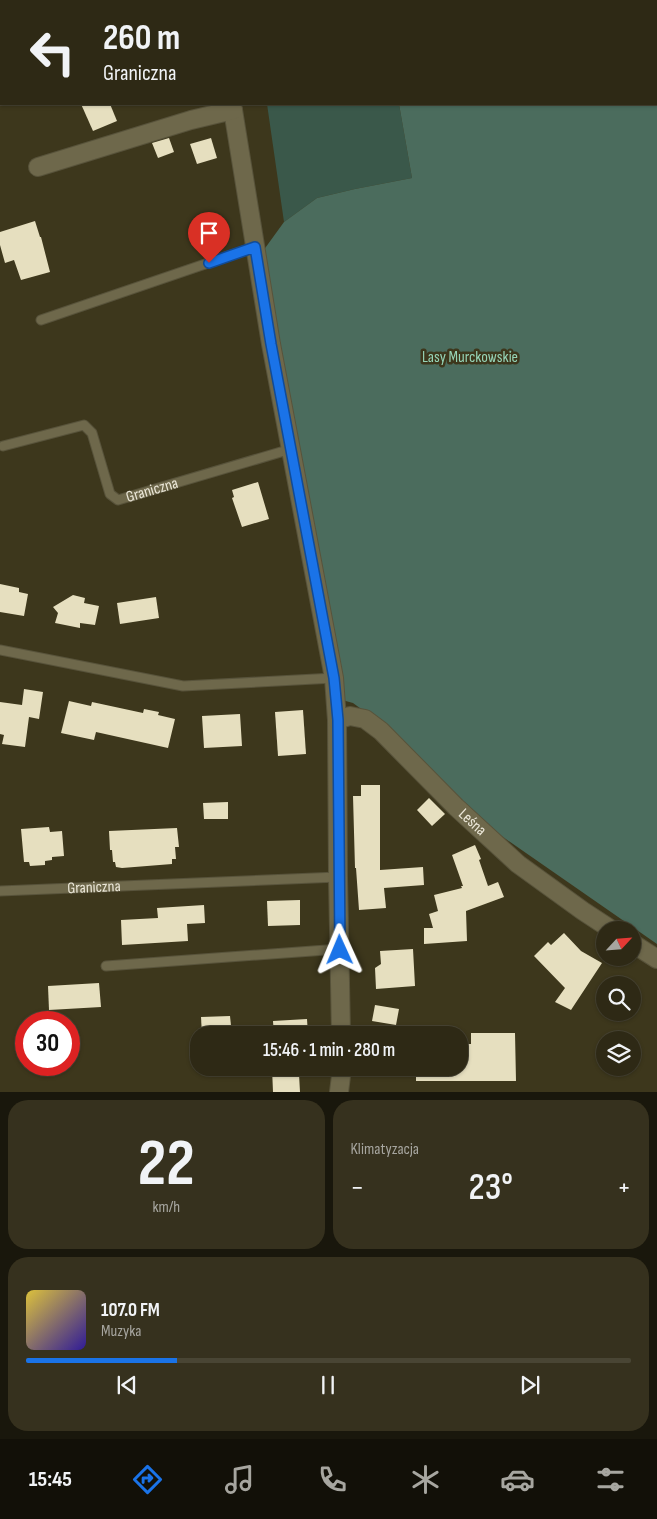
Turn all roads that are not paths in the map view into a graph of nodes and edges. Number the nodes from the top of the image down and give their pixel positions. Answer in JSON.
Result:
{"nodes":[{"id":1,"x":232,"y":107,"type":"edge"},
{"id":2,"x":38,"y":167,"type":"dead end"},
{"id":3,"x":255,"y":247,"type":"junction"},
{"id":4,"x":41,"y":320,"type":"dead end"},
{"id":5,"x":3,"y":446,"type":"dead end"},
{"id":6,"x":291,"y":449,"type":"junction"},
{"id":7,"x":0,"y":650,"type":"edge"},
{"id":8,"x":334,"y":678,"type":"junction"},
{"id":9,"x":338,"y":720,"type":"junction"},
{"id":10,"x":338,"y":877,"type":"junction"},
{"id":11,"x":0,"y":891,"type":"edge"},
{"id":12,"x":598,"y":921,"type":"edge"},
{"id":13,"x":641,"y":949,"type":"edge"},
{"id":14,"x":340,"y":950,"type":"junction"},
{"id":15,"x":657,"y":959,"type":"edge"},
{"id":16,"x":106,"y":966,"type":"dead end"},
{"id":17,"x":341,"y":1026,"type":"edge"},
{"id":18,"x":341,"y":1076,"type":"edge"},
{"id":19,"x":339,"y":1092,"type":"edge"}],
"edges":[{"from":1,"to":2,"type":"street"},
{"from":1,"to":3,"type":"street"},
{"from":3,"to":4,"type":"lane"},
{"from":3,"to":6,"type":"street"},
{"from":5,"to":6,"type":"lane","name":"Graniczna"},
{"from":6,"to":8,"type":"street"},
{"from":7,"to":8,"type":"lane"},
{"from":8,"to":9,"type":"street"},
{"from":9,"to":10,"type":"street"},
{"from":9,"to":12,"type":"street","name":"Leśna"},
{"from":10,"to":11,"type":"lane","name":"Graniczna"},
{"from":10,"to":14,"type":"street"},
{"from":13,"to":15,"type":"street"},
{"from":14,"to":16,"type":"lane"},
{"from":14,"to":17,"type":"street"},
{"from":18,"to":19,"type":"street"}]}
